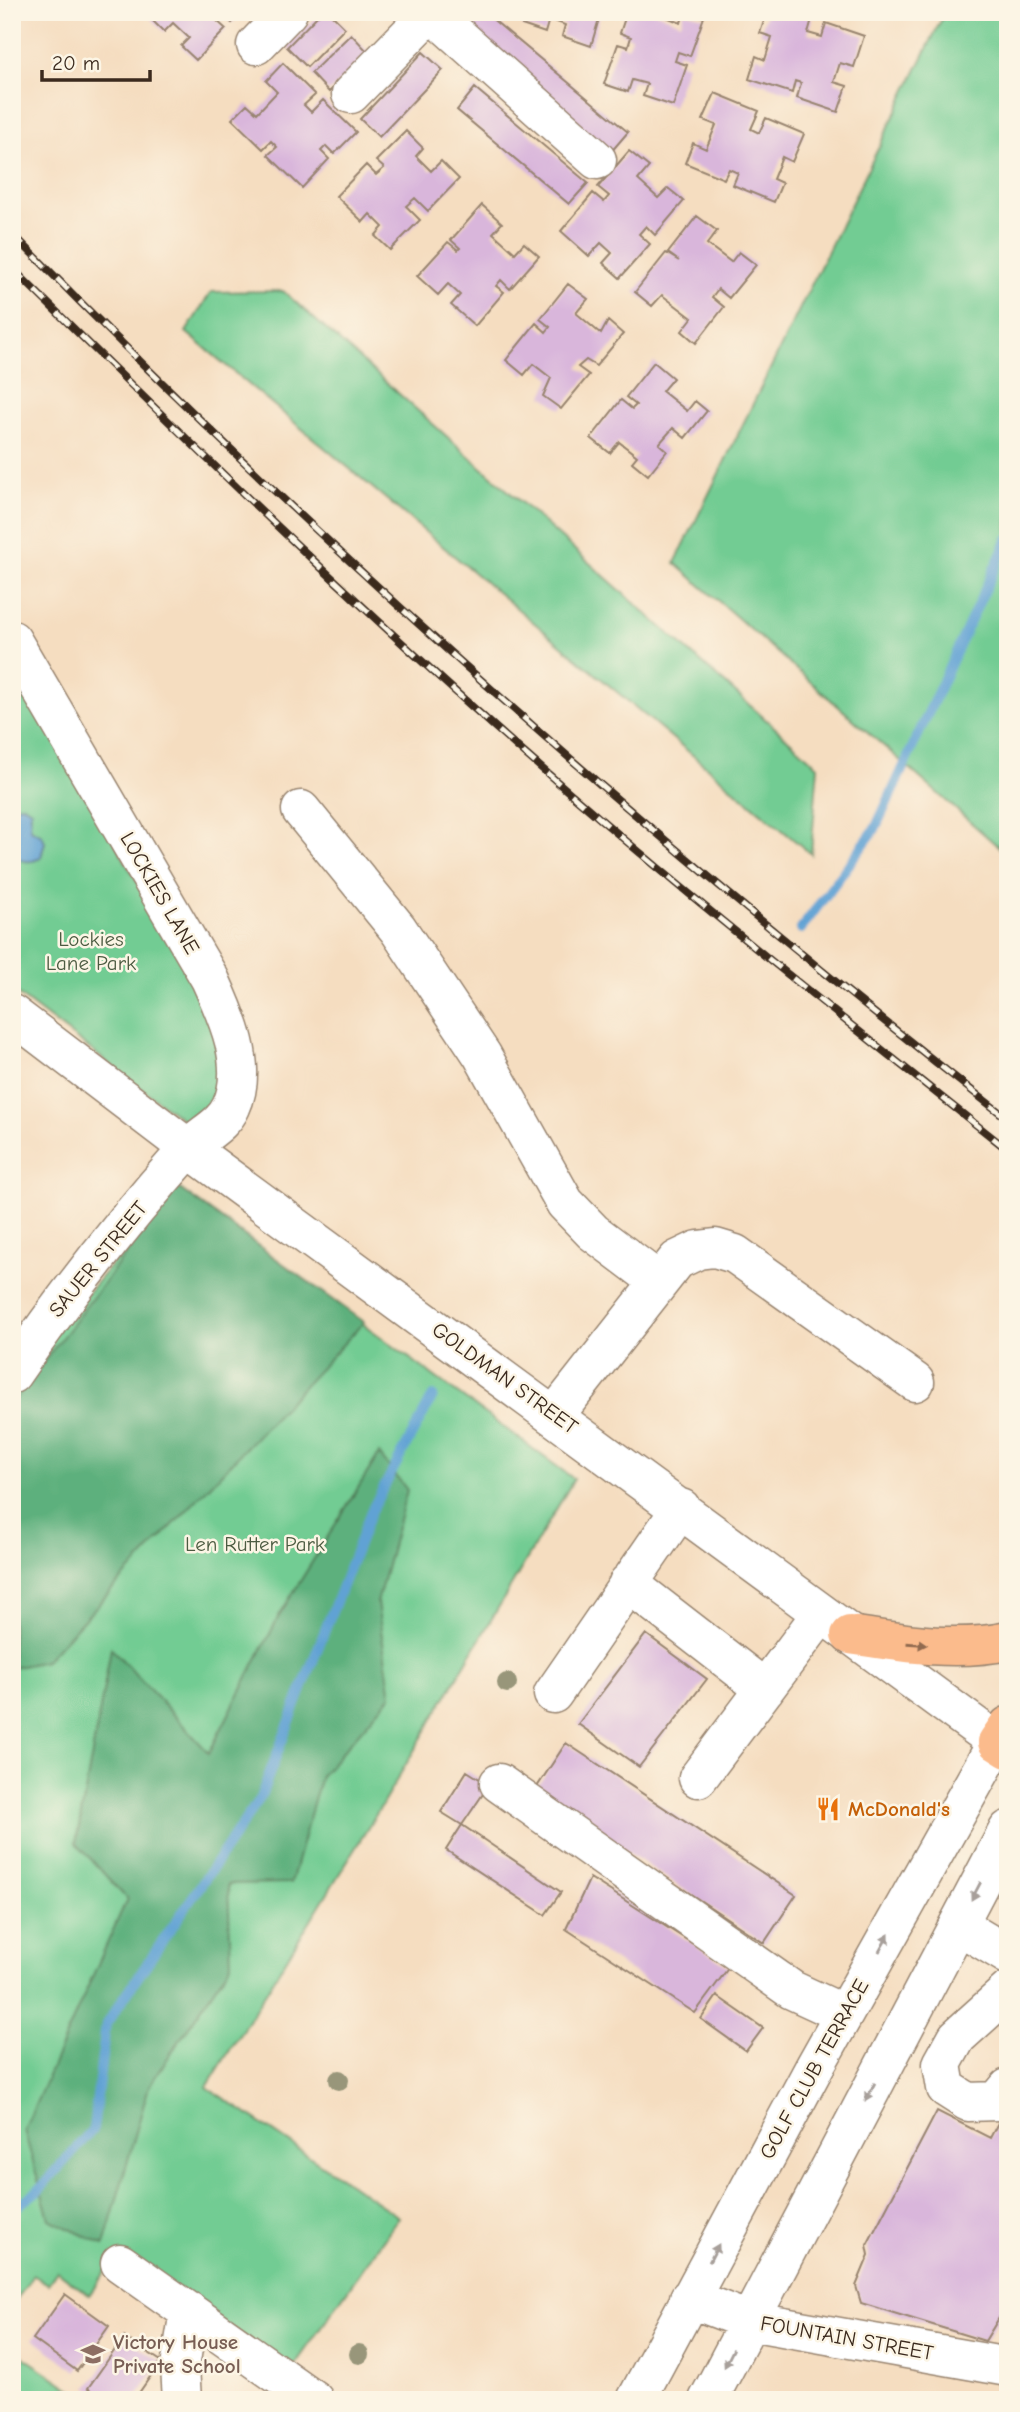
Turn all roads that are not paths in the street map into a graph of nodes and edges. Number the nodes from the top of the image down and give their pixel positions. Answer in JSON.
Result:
{"nodes":[{"id":1,"x":288,"y":12,"type":"edge"},
{"id":2,"x":431,"y":12,"type":"edge"},
{"id":3,"x":256,"y":45,"type":"dead end"},
{"id":4,"x":351,"y":94,"type":"dead end"},
{"id":5,"x":597,"y":160,"type":"dead end"},
{"id":6,"x":12,"y":640,"type":"edge"},
{"id":7,"x":302,"y":810,"type":"dead end"},
{"id":8,"x":12,"y":1014,"type":"edge"},
{"id":9,"x":188,"y":1148,"type":"junction"},
{"id":10,"x":658,"y":1281,"type":"junction"},
{"id":11,"x":12,"y":1374,"type":"edge"},
{"id":12,"x":915,"y":1382,"type":"dead end"},
{"id":13,"x":555,"y":1415,"type":"junction"},
{"id":14,"x":681,"y":1508,"type":"junction"},
{"id":15,"x":628,"y":1583,"type":"junction"},
{"id":16,"x":836,"y":1624,"type":"junction"},
{"id":17,"x":1008,"y":1642,"type":"edge"},
{"id":18,"x":765,"y":1689,"type":"junction"},
{"id":19,"x":553,"y":1693,"type":"dead end"},
{"id":20,"x":1004,"y":1739,"type":"edge"},
{"id":21,"x":698,"y":1778,"type":"dead end"},
{"id":22,"x":499,"y":1783,"type":"dead end"},
{"id":23,"x":1008,"y":1830,"type":"edge"},
{"id":24,"x":958,"y":1925,"type":"junction"},
{"id":25,"x":1008,"y":1955,"type":"edge"},
{"id":26,"x":1008,"y":1991,"type":"edge"},
{"id":27,"x":844,"y":2014,"type":"junction"},
{"id":28,"x":1008,"y":2088,"type":"edge"},
{"id":29,"x":120,"y":2263,"type":"dead end"},
{"id":30,"x":689,"y":2298,"type":"junction"},
{"id":31,"x":189,"y":2311,"type":"junction"},
{"id":32,"x":748,"y":2321,"type":"junction"},
{"id":33,"x":1004,"y":2358,"type":"edge"},
{"id":34,"x":182,"y":2400,"type":"edge"},
{"id":35,"x":314,"y":2400,"type":"edge"},
{"id":36,"x":636,"y":2400,"type":"edge"},
{"id":37,"x":708,"y":2400,"type":"edge"}],
"edges":[{"from":1,"to":3,"type":"street"},
{"from":2,"to":4,"type":"street"},
{"from":2,"to":5,"type":"street"},
{"from":6,"to":9,"type":"street","name":"LOCKIES LANE"},
{"from":7,"to":10,"type":"street"},
{"from":8,"to":9,"type":"street","name":"GOLDMAN STREET"},
{"from":9,"to":11,"type":"street","name":"SAUER STREET"},
{"from":9,"to":13,"type":"street","name":"GOLDMAN STREET"},
{"from":10,"to":12,"type":"street"},
{"from":10,"to":13,"type":"street"},
{"from":13,"to":14,"type":"street","name":"GOLDMAN STREET"},
{"from":14,"to":15,"type":"street"},
{"from":14,"to":16,"type":"street","name":"GOLDMAN STREET"},
{"from":15,"to":18,"type":"street"},
{"from":15,"to":19,"type":"street"},
{"from":16,"to":17,"type":"main road","one_way":true},
{"from":16,"to":18,"type":"street"},
{"from":16,"to":20,"type":"street","name":"GOLDMAN STREET"},
{"from":18,"to":21,"type":"street"},
{"from":27,"to":20,"type":"street","name":"GOLF CLUB TERRACE","one_way":true},
{"from":22,"to":27,"type":"street"},
{"from":23,"to":24,"type":"street","one_way":true},
{"from":24,"to":25,"type":"street"},
{"from":24,"to":32,"type":"street","one_way":true},
{"from":26,"to":28,"type":"street"},
{"from":30,"to":27,"type":"street","name":"GOLF CLUB TERRACE","one_way":true},
{"from":29,"to":31,"type":"street"},
{"from":30,"to":32,"type":"street","name":"FOUNTAIN STREET"},
{"from":30,"to":36,"type":"street","name":"GOLF CLUB TERRACE"},
{"from":31,"to":34,"type":"street"},
{"from":31,"to":35,"type":"street"},
{"from":32,"to":33,"type":"street","name":"FOUNTAIN STREET"},
{"from":32,"to":37,"type":"street","one_way":true}]}
